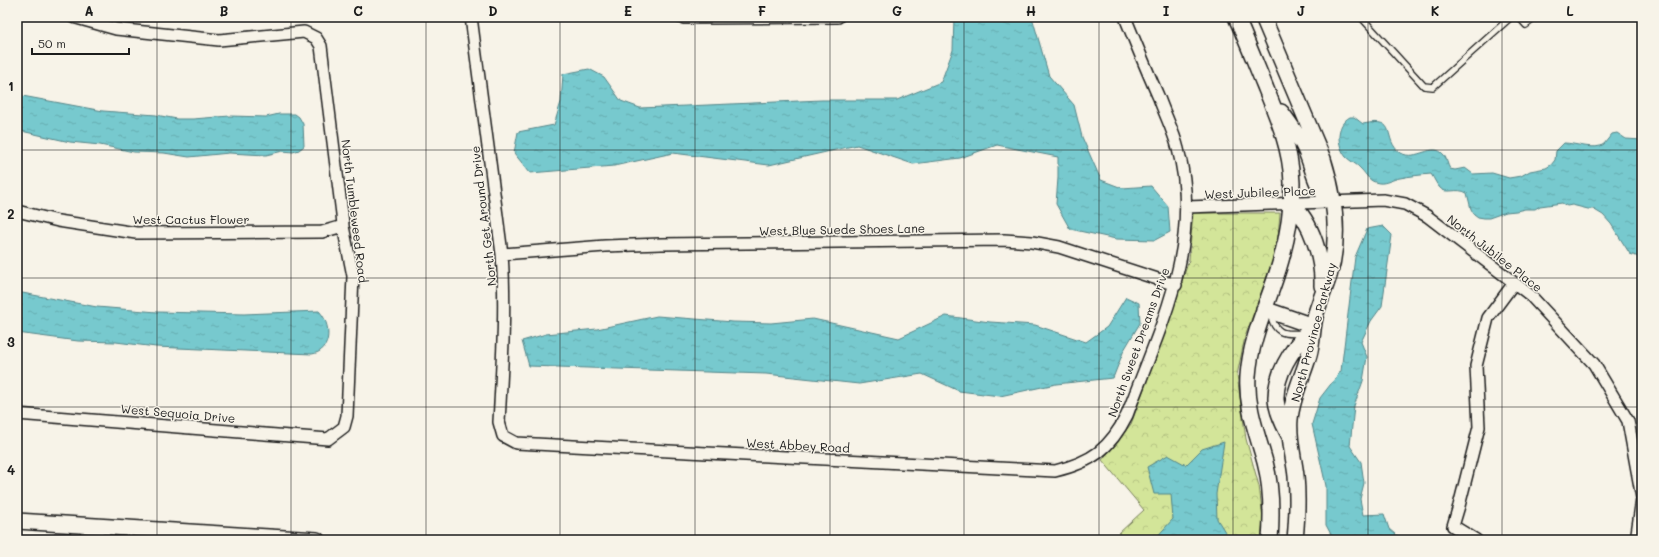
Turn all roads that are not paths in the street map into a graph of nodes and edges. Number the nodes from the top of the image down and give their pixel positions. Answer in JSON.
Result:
{"nodes":[{"id":1,"x":73,"y":17,"type":"edge"},
{"id":2,"x":470,"y":17,"type":"edge"},
{"id":3,"x":680,"y":17,"type":"edge"},
{"id":4,"x":838,"y":17,"type":"edge"},
{"id":5,"x":1125,"y":17,"type":"edge"},
{"id":6,"x":1236,"y":17,"type":"edge"},
{"id":7,"x":1263,"y":17,"type":"edge"},
{"id":8,"x":1362,"y":17,"type":"edge"},
{"id":9,"x":1510,"y":17,"type":"edge"},
{"id":10,"x":1519,"y":17,"type":"edge"},
{"id":11,"x":1536,"y":17,"type":"edge"},
{"id":12,"x":1270,"y":97,"type":"junction"},
{"id":13,"x":1335,"y":203,"type":"junction"},
{"id":14,"x":1291,"y":204,"type":"junction"},
{"id":15,"x":1187,"y":207,"type":"junction"},
{"id":16,"x":17,"y":210,"type":"edge"},
{"id":17,"x":343,"y":226,"type":"junction"},
{"id":18,"x":502,"y":254,"type":"junction"},
{"id":19,"x":1514,"y":283,"type":"junction"},
{"id":20,"x":1176,"y":285,"type":"junction"},
{"id":21,"x":1321,"y":299,"type":"junction"},
{"id":22,"x":1266,"y":310,"type":"junction"},
{"id":23,"x":1310,"y":329,"type":"junction"},
{"id":24,"x":17,"y":414,"type":"edge"},
{"id":25,"x":336,"y":433,"type":"joint"},
{"id":26,"x":504,"y":436,"type":"joint"},
{"id":27,"x":1290,"y":438,"type":"junction"},
{"id":28,"x":1090,"y":459,"type":"joint"},
{"id":29,"x":1642,"y":498,"type":"edge"},
{"id":30,"x":17,"y":521,"type":"edge"},
{"id":31,"x":317,"y":540,"type":"edge"},
{"id":32,"x":1270,"y":540,"type":"edge"},
{"id":33,"x":1295,"y":540,"type":"edge"},
{"id":34,"x":1476,"y":540,"type":"edge"},
{"id":35,"x":1636,"y":540,"type":"edge"}],
"edges":[{"from":1,"to":17,"type":"street","name":"North Tumbleweed Road"},
{"from":2,"to":18,"type":"street","name":"North Get Around Drive"},
{"from":3,"to":4,"type":"street"},
{"from":5,"to":15,"type":"street","name":"North Sweet Dreams Drive"},
{"from":6,"to":12,"type":"street"},
{"from":7,"to":13,"type":"street","name":"North Province Parkway"},
{"from":8,"to":9,"type":"lane"},
{"from":10,"to":11,"type":"lane"},
{"from":12,"to":13,"type":"street"},
{"from":12,"to":14,"type":"street"},
{"from":13,"to":14,"type":"street","name":"West Jubilee Place"},
{"from":13,"to":19,"type":"street","name":"North Jubilee Place"},
{"from":13,"to":21,"type":"street","name":"North Province Parkway"},
{"from":14,"to":15,"type":"street","name":"West Jubilee Place"},
{"from":14,"to":21,"type":"street"},
{"from":14,"to":22,"type":"street"},
{"from":15,"to":20,"type":"street","name":"North Sweet Dreams Drive"},
{"from":16,"to":17,"type":"street","name":"West Cactus Flower"},
{"from":17,"to":25,"type":"street","name":"North Tumbleweed Road"},
{"from":18,"to":20,"type":"street","name":"West Blue Suede Shoes Lane"},
{"from":18,"to":26,"type":"street","name":"North Get Around Drive"},
{"from":19,"to":29,"type":"street","name":"North Jubilee Place"},
{"from":19,"to":34,"type":"street"},
{"from":20,"to":28,"type":"street","name":"North Sweet Dreams Drive"},
{"from":21,"to":23,"type":"street","name":"North Province Parkway"},
{"from":22,"to":23,"type":"street"},
{"from":22,"to":32,"type":"street"},
{"from":23,"to":27,"type":"street","name":"North Province Parkway"},
{"from":23,"to":27,"type":"street"},
{"from":24,"to":25,"type":"street","name":"West Sequoia Drive"},
{"from":26,"to":28,"type":"street","name":"West Abbey Road"},
{"from":27,"to":33,"type":"street","name":"North Province Parkway"},
{"from":29,"to":35,"type":"street","name":"North Jubilee Place"},
{"from":30,"to":31,"type":"street"}]}
